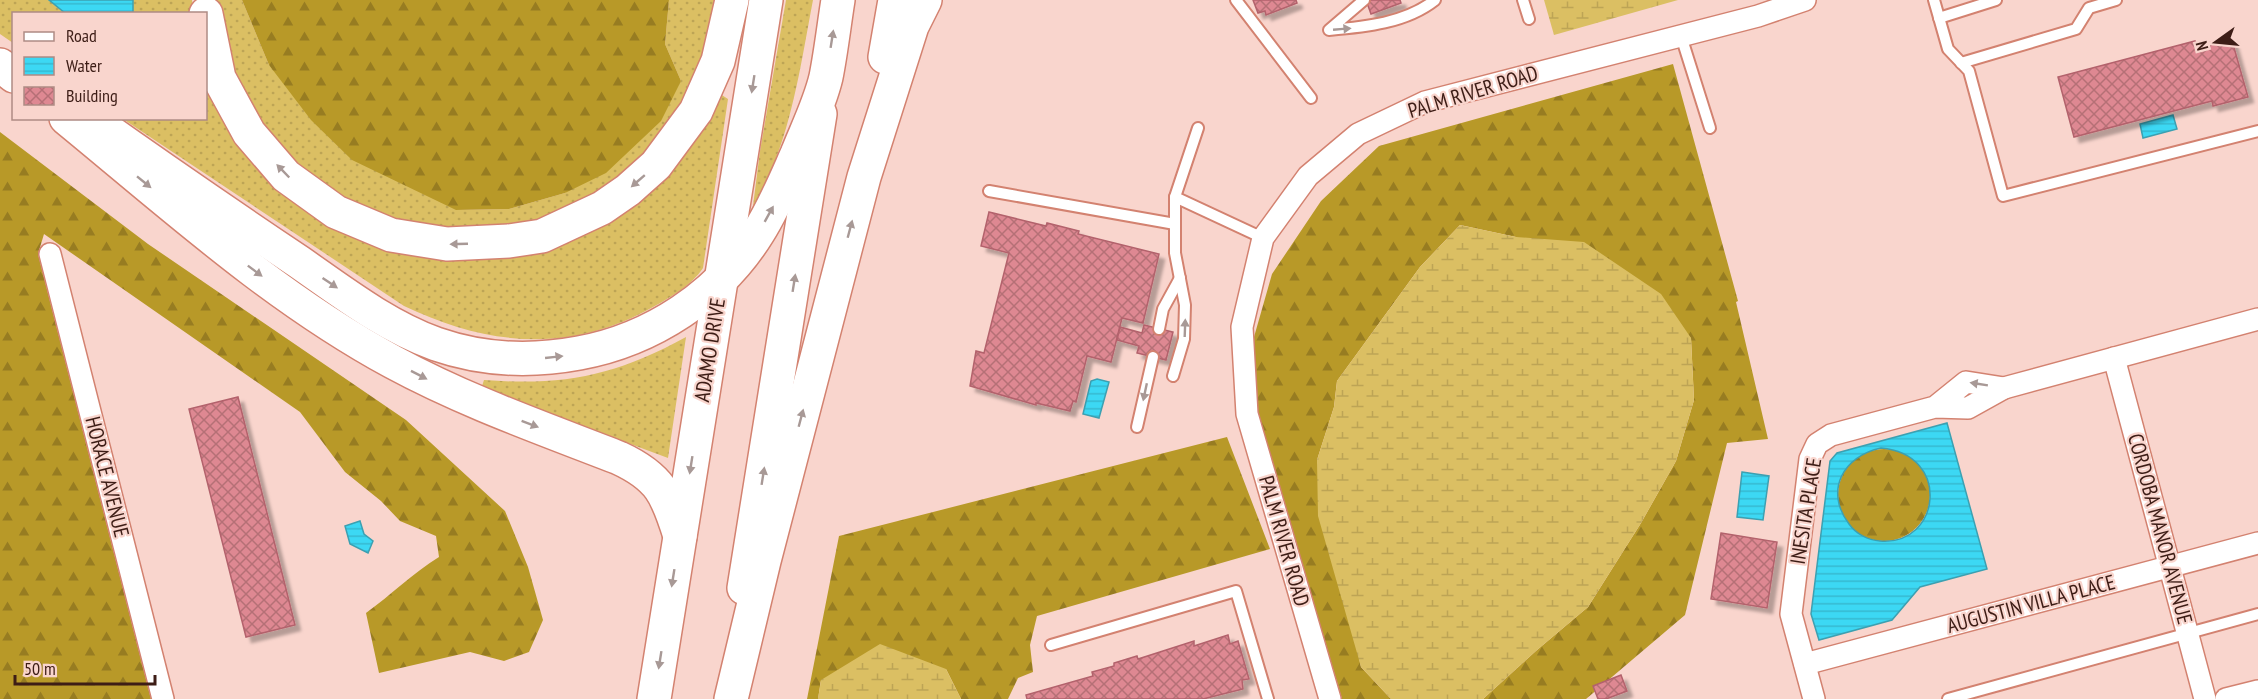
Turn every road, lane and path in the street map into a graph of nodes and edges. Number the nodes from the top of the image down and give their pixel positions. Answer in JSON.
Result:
{"nodes":[{"id":1,"x":732,"y":0,"type":"edge"},
{"id":2,"x":766,"y":0,"type":"edge"},
{"id":3,"x":838,"y":0,"type":"edge"},
{"id":4,"x":896,"y":0,"type":"edge"},
{"id":5,"x":925,"y":0,"type":"edge"},
{"id":6,"x":1236,"y":0,"type":"edge"},
{"id":7,"x":1364,"y":0,"type":"edge"},
{"id":8,"x":1435,"y":0,"type":"edge"},
{"id":9,"x":1523,"y":0,"type":"edge"},
{"id":10,"x":1805,"y":0,"type":"edge"},
{"id":11,"x":1934,"y":0,"type":"edge"},
{"id":12,"x":1996,"y":0,"type":"edge"},
{"id":13,"x":2116,"y":0,"type":"edge"},
{"id":14,"x":1939,"y":18,"type":"junction"},
{"id":15,"x":1529,"y":19,"type":"dead end"},
{"id":16,"x":207,"y":23,"type":"edge"},
{"id":17,"x":1681,"y":36,"type":"junction"},
{"id":18,"x":1961,"y":63,"type":"junction"},
{"id":19,"x":0,"y":65,"type":"edge"},
{"id":20,"x":12,"y":74,"type":"edge"},
{"id":21,"x":825,"y":78,"type":"junction"},
{"id":22,"x":1311,"y":98,"type":"dead end"},
{"id":23,"x":68,"y":120,"type":"edge"},
{"id":24,"x":93,"y":120,"type":"edge"},
{"id":25,"x":1198,"y":128,"type":"dead end"},
{"id":26,"x":1710,"y":128,"type":"dead end"},
{"id":27,"x":2258,"y":131,"type":"edge"},
{"id":28,"x":864,"y":177,"type":"junction"},
{"id":29,"x":989,"y":191,"type":"dead end"},
{"id":30,"x":1175,"y":197,"type":"junction"},
{"id":31,"x":1175,"y":224,"type":"junction"},
{"id":32,"x":1263,"y":238,"type":"junction"},
{"id":33,"x":50,"y":254,"type":"dead end"},
{"id":34,"x":722,"y":278,"type":"junction"},
{"id":35,"x":1180,"y":278,"type":"junction"},
{"id":36,"x":2258,"y":319,"type":"edge"},
{"id":37,"x":1159,"y":329,"type":"dead end"},
{"id":38,"x":1153,"y":357,"type":"dead end"},
{"id":39,"x":2114,"y":358,"type":"junction"},
{"id":40,"x":1173,"y":376,"type":"dead end"},
{"id":41,"x":1137,"y":427,"type":"dead end"},
{"id":42,"x":680,"y":536,"type":"junction"},
{"id":43,"x":2258,"y":543,"type":"edge"},
{"id":44,"x":2170,"y":567,"type":"junction"},
{"id":45,"x":2258,"y":614,"type":"edge"},
{"id":46,"x":2188,"y":634,"type":"junction"},
{"id":47,"x":1051,"y":645,"type":"dead end"},
{"id":48,"x":1804,"y":664,"type":"junction"},
{"id":49,"x":2258,"y":691,"type":"edge"},
{"id":50,"x":163,"y":699,"type":"edge"},
{"id":51,"x":654,"y":699,"type":"edge"},
{"id":52,"x":726,"y":699,"type":"edge"},
{"id":53,"x":731,"y":699,"type":"edge"},
{"id":54,"x":1268,"y":699,"type":"edge"},
{"id":55,"x":1330,"y":699,"type":"edge"},
{"id":56,"x":1814,"y":699,"type":"edge"},
{"id":57,"x":1948,"y":699,"type":"edge"},
{"id":58,"x":2205,"y":699,"type":"edge"},
{"id":59,"x":2226,"y":699,"type":"edge"}],
"edges":[{"from":1,"to":16,"type":"main road","one_way":true},
{"from":2,"to":34,"type":"main road","name":"ADAMO DRIVE","one_way":true},
{"from":21,"to":3,"type":"main road","one_way":true},
{"from":4,"to":28,"type":"main road"},
{"from":5,"to":28,"type":"main road"},
{"from":6,"to":22,"type":"lane"},
{"from":7,"to":8,"type":"lane","one_way":true},
{"from":9,"to":15,"type":"lane"},
{"from":10,"to":17,"type":"street","name":"PALM RIVER ROAD"},
{"from":11,"to":14,"type":"lane"},
{"from":12,"to":14,"type":"lane"},
{"from":13,"to":18,"type":"lane"},
{"from":14,"to":18,"type":"lane"},
{"from":17,"to":26,"type":"lane"},
{"from":17,"to":32,"type":"street","name":"PALM RIVER ROAD"},
{"from":18,"to":27,"type":"lane"},
{"from":19,"to":20,"type":"main road"},
{"from":34,"to":21,"type":"main road","one_way":true},
{"from":52,"to":21,"type":"main road","one_way":true},
{"from":23,"to":42,"type":"main road","one_way":true},
{"from":24,"to":34,"type":"main road","one_way":true},
{"from":25,"to":30,"type":"lane"},
{"from":53,"to":28,"type":"main road","one_way":true},
{"from":29,"to":31,"type":"lane"},
{"from":30,"to":31,"type":"lane"},
{"from":30,"to":32,"type":"lane"},
{"from":31,"to":35,"type":"lane"},
{"from":32,"to":55,"type":"street","name":"PALM RIVER ROAD"},
{"from":33,"to":50,"type":"street","name":"HORACE AVENUE"},
{"from":34,"to":42,"type":"main road","name":"ADAMO DRIVE","one_way":true},
{"from":35,"to":37,"type":"lane"},
{"from":40,"to":35,"type":"lane","one_way":true},
{"from":36,"to":39,"type":"street","name":"INESITA PLACE"},
{"from":38,"to":41,"type":"lane","one_way":true},
{"from":39,"to":44,"type":"street","name":"CORDOBA MANOR AVENUE"},
{"from":39,"to":48,"type":"street","name":"INESITA PLACE"},
{"from":42,"to":51,"type":"main road","name":"ADAMO DRIVE","one_way":true},
{"from":43,"to":44,"type":"street","name":"AUGUSTIN VILLA PLACE"},
{"from":44,"to":46,"type":"street","name":"CORDOBA MANOR AVENUE"},
{"from":44,"to":48,"type":"street","name":"AUGUSTIN VILLA PLACE"},
{"from":45,"to":46,"type":"lane"},
{"from":46,"to":57,"type":"lane"},
{"from":46,"to":58,"type":"street","name":"CORDOBA MANOR AVENUE"},
{"from":47,"to":54,"type":"lane"},
{"from":48,"to":56,"type":"street","name":"INESITA PLACE"},
{"from":49,"to":59,"type":"street"}]}
